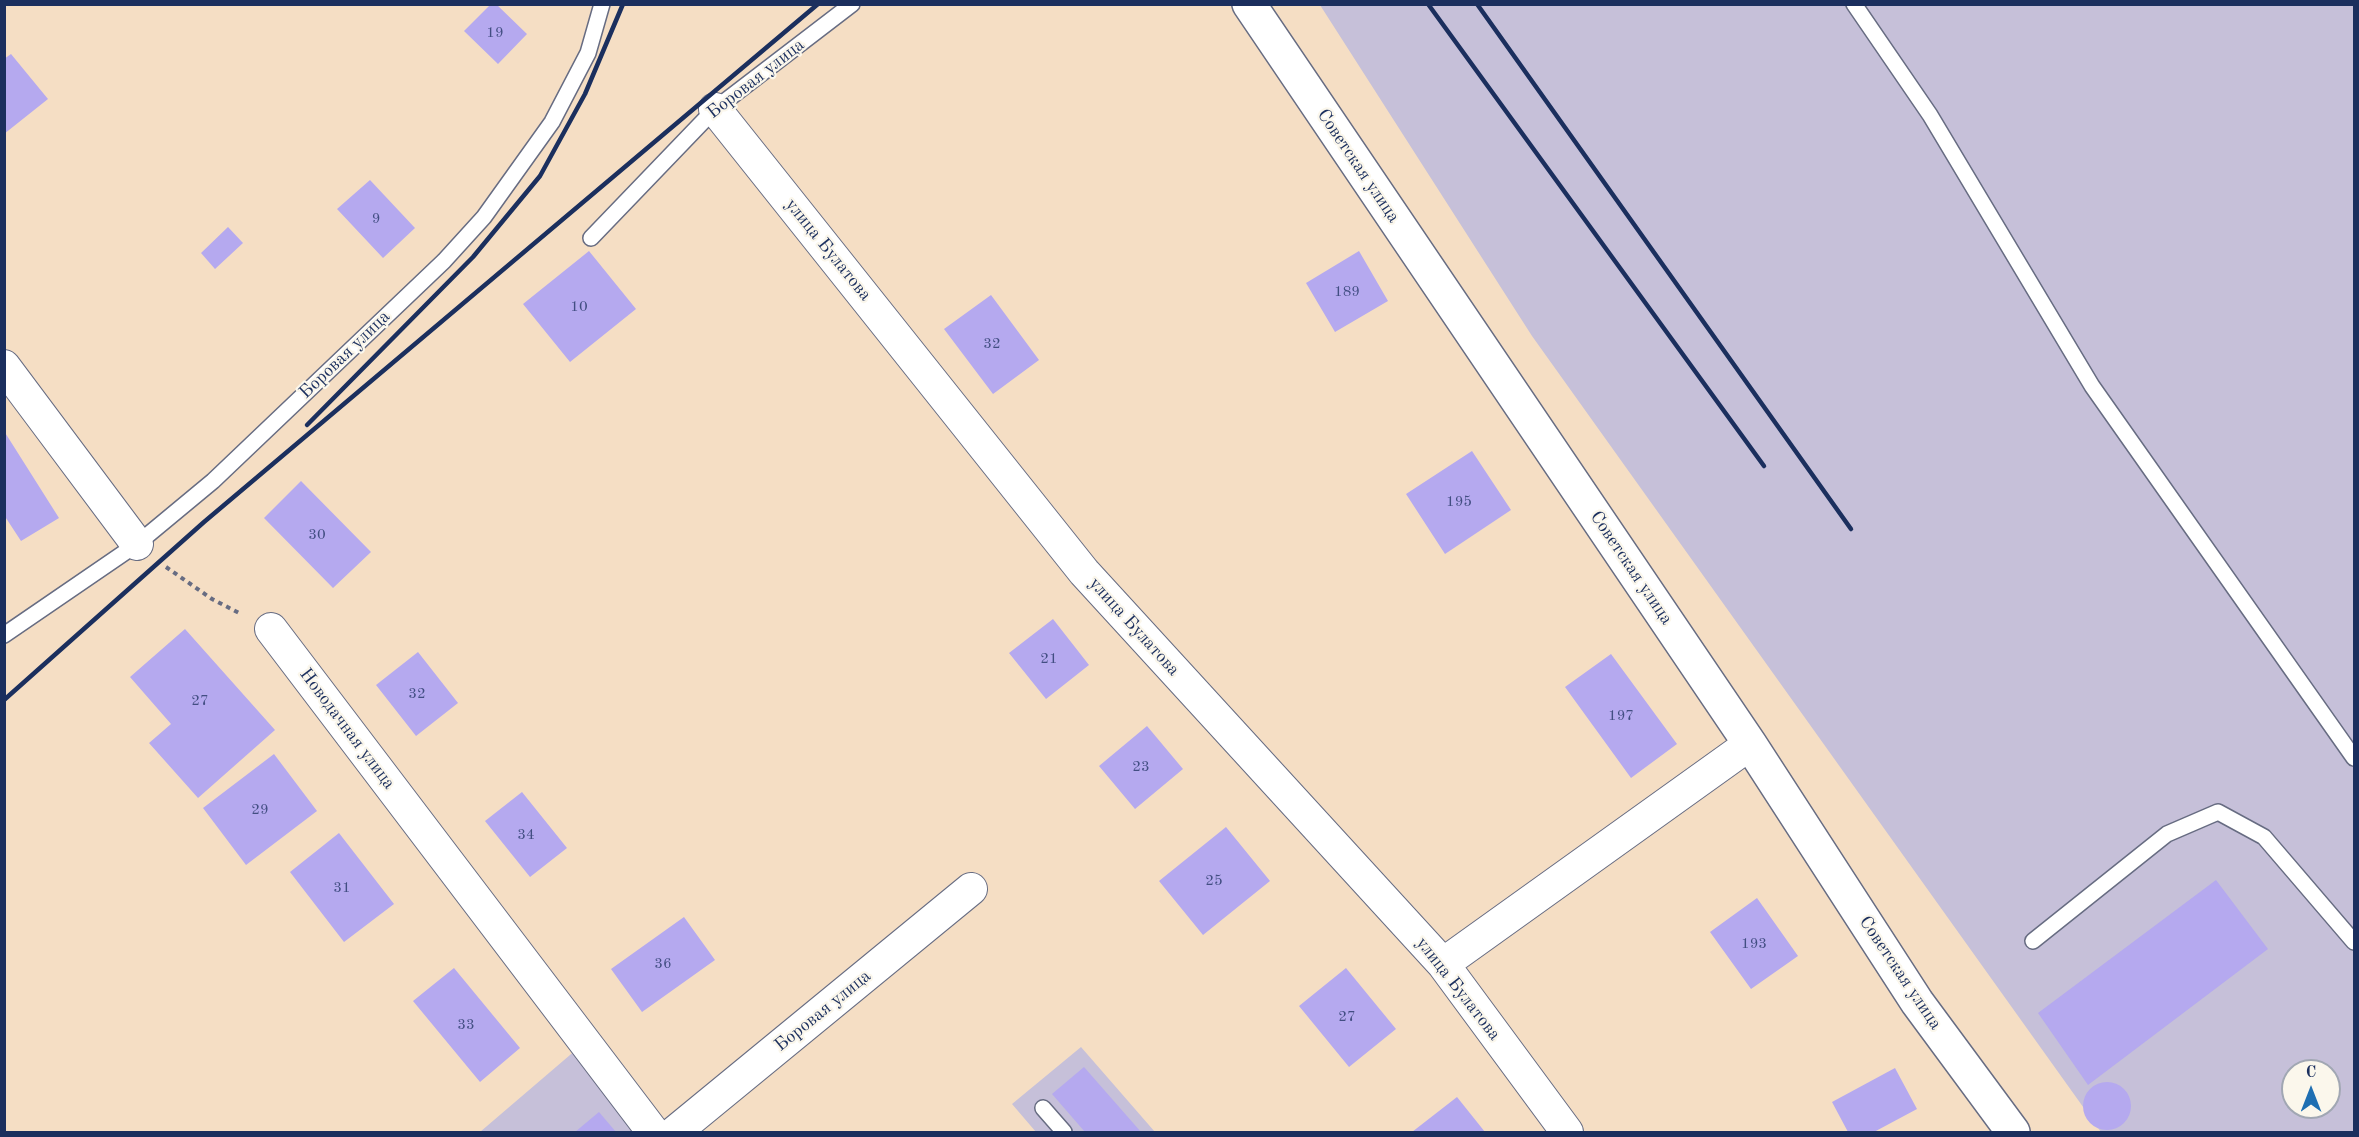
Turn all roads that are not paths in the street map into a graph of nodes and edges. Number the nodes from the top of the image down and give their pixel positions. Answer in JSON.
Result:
{"nodes":[{"id":1,"x":602,"y":4,"type":"edge"},
{"id":2,"x":852,"y":4,"type":"edge"},
{"id":3,"x":1248,"y":4,"type":"edge"},
{"id":4,"x":1854,"y":4,"type":"edge"},
{"id":5,"x":715,"y":109,"type":"junction"},
{"id":6,"x":591,"y":238,"type":"dead end"},
{"id":7,"x":4,"y":366,"type":"edge"},
{"id":8,"x":137,"y":544,"type":"junction"},
{"id":9,"x":271,"y":628,"type":"road end"},
{"id":10,"x":4,"y":635,"type":"edge"},
{"id":11,"x":1750,"y":744,"type":"junction"},
{"id":12,"x":2355,"y":758,"type":"edge"},
{"id":13,"x":971,"y":889,"type":"dead end"},
{"id":14,"x":2033,"y":941,"type":"dead end"},
{"id":15,"x":2355,"y":942,"type":"edge"},
{"id":16,"x":1443,"y":964,"type":"junction"},
{"id":17,"x":1043,"y":1108,"type":"dead end"},
{"id":18,"x":653,"y":1132,"type":"edge"},
{"id":19,"x":675,"y":1132,"type":"edge"},
{"id":20,"x":1064,"y":1132,"type":"edge"},
{"id":21,"x":1567,"y":1132,"type":"edge"},
{"id":22,"x":2013,"y":1132,"type":"edge"}],
"edges":[{"from":1,"to":8,"type":"lane","name":"Боровая улица"},
{"from":2,"to":5,"type":"lane","name":"Боровая улица"},
{"from":3,"to":11,"type":"street","name":"Советская улица"},
{"from":4,"to":12,"type":"lane"},
{"from":5,"to":6,"type":"lane","name":"Боровая улица"},
{"from":5,"to":16,"type":"street","name":"улица Булатова"},
{"from":7,"to":8,"type":"street"},
{"from":8,"to":10,"type":"lane","name":"Боровая улица"},
{"from":9,"to":18,"type":"street","name":"Новодачная улица"},
{"from":11,"to":16,"type":"street"},
{"from":11,"to":22,"type":"street","name":"Советская улица"},
{"from":13,"to":19,"type":"street","name":"Боровая улица"},
{"from":14,"to":15,"type":"lane"},
{"from":16,"to":21,"type":"street","name":"улица Булатова"},
{"from":17,"to":20,"type":"lane"}]}
